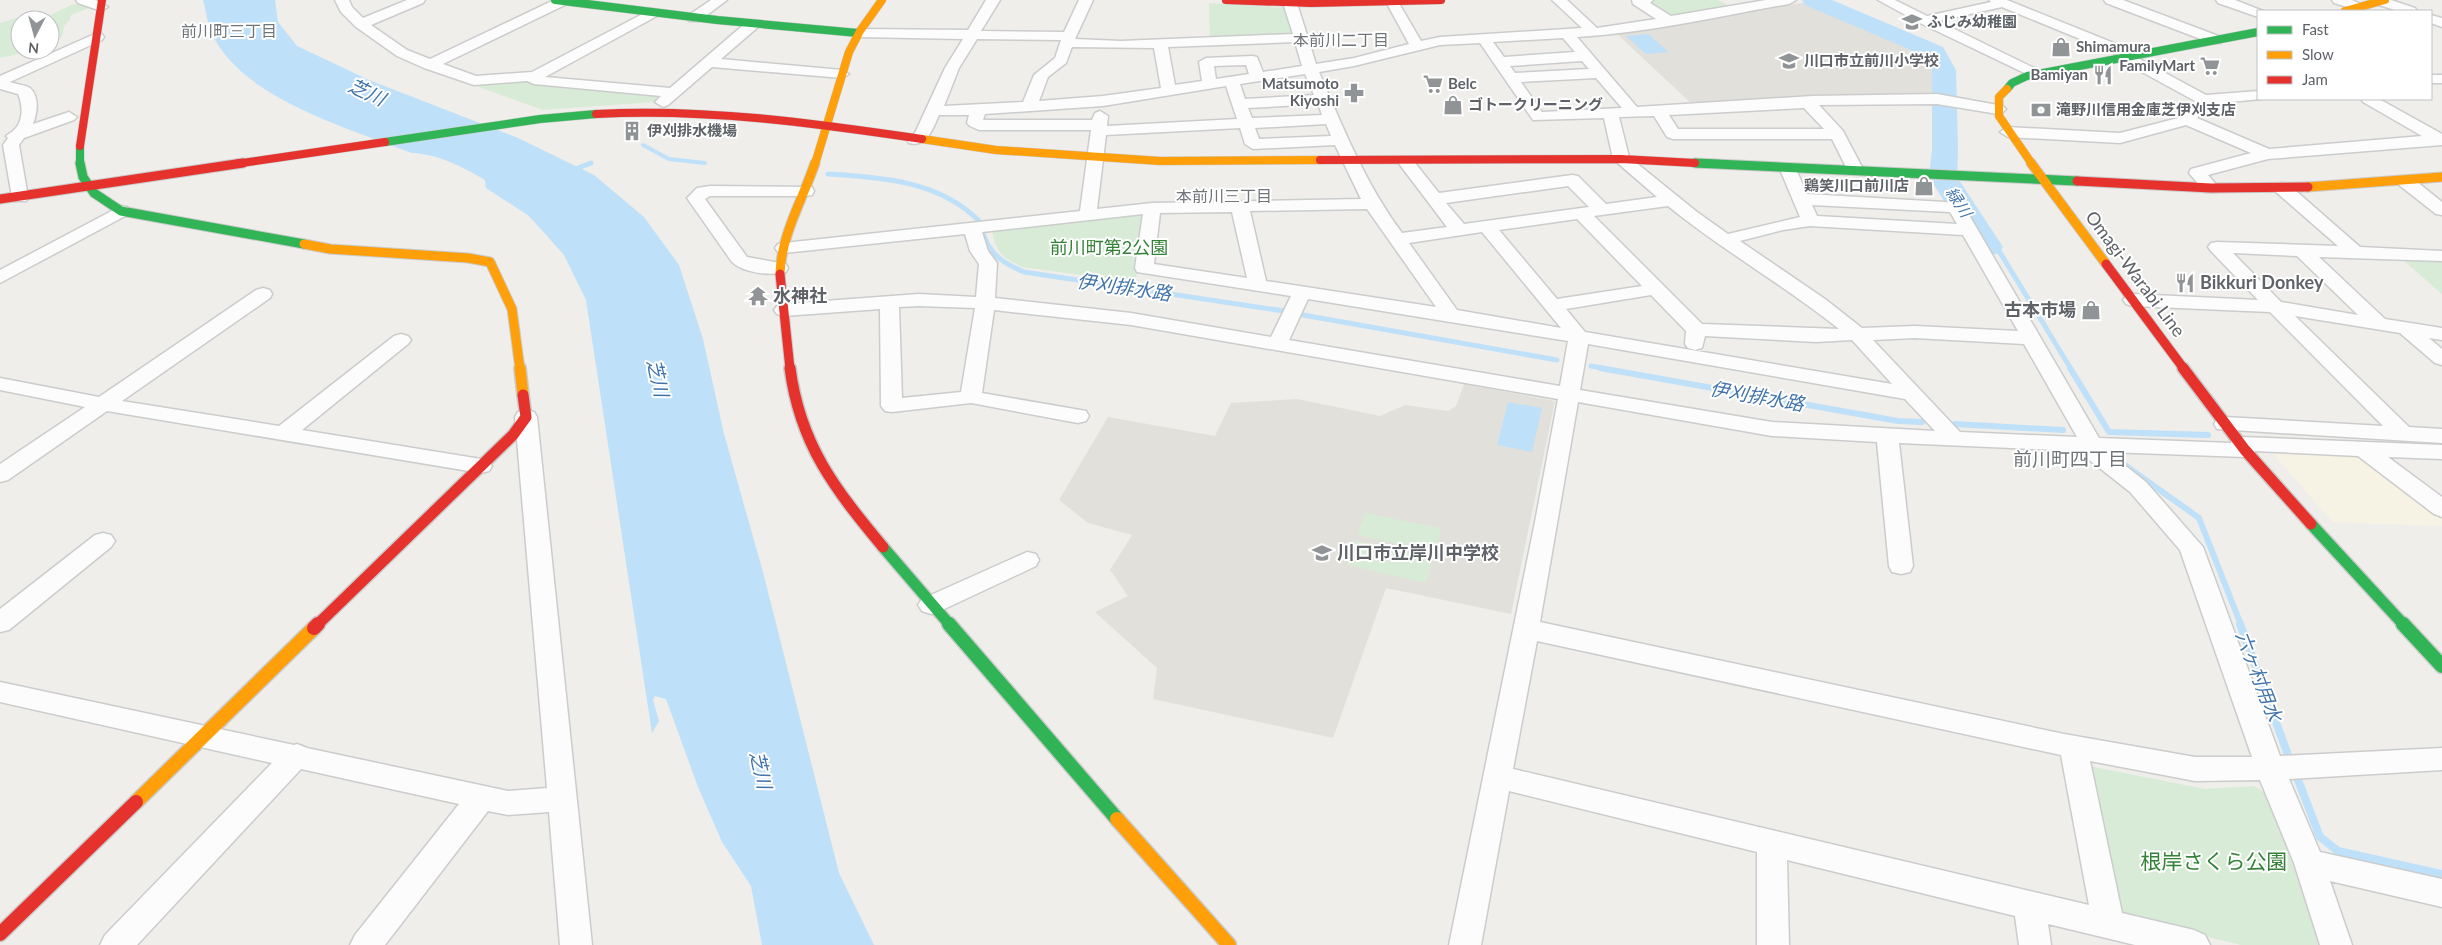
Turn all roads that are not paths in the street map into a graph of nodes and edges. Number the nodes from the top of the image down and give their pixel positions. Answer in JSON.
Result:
{"nodes":[{"id":1,"x":83,"y":0,"type":"edge"},
{"id":2,"x":342,"y":0,"type":"edge"},
{"id":3,"x":418,"y":0,"type":"edge"},
{"id":4,"x":720,"y":0,"type":"edge"},
{"id":5,"x":882,"y":0,"type":"edge"},
{"id":6,"x":993,"y":0,"type":"edge"},
{"id":7,"x":1086,"y":0,"type":"edge"},
{"id":8,"x":1226,"y":0,"type":"edge"},
{"id":9,"x":1419,"y":0,"type":"edge"},
{"id":10,"x":1441,"y":0,"type":"edge"},
{"id":11,"x":1559,"y":0,"type":"edge"},
{"id":12,"x":1646,"y":0,"type":"edge"},
{"id":13,"x":1724,"y":0,"type":"edge"},
{"id":14,"x":1789,"y":0,"type":"edge"},
{"id":15,"x":1885,"y":0,"type":"edge"},
{"id":16,"x":2111,"y":0,"type":"edge"},
{"id":17,"x":2223,"y":0,"type":"edge"},
{"id":18,"x":2339,"y":0,"type":"edge"},
{"id":19,"x":2381,"y":0,"type":"edge"},
{"id":20,"x":559,"y":1,"type":"edge"},
{"id":21,"x":1289,"y":1,"type":"edge"},
{"id":22,"x":1392,"y":1,"type":"junction"},
{"id":23,"x":2000,"y":1,"type":"edge"},
{"id":24,"x":101,"y":3,"type":"edge"},
{"id":25,"x":2360,"y":7,"type":"junction"},
{"id":26,"x":1740,"y":9,"type":"junction"},
{"id":27,"x":2349,"y":10,"type":"edge"},
{"id":28,"x":2407,"y":10,"type":"edge"},
{"id":29,"x":652,"y":13,"type":"junction"},
{"id":30,"x":2257,"y":13,"type":"edge"},
{"id":31,"x":694,"y":18,"type":"junction"},
{"id":32,"x":1925,"y":20,"type":"junction"},
{"id":33,"x":1670,"y":22,"type":"junction"},
{"id":34,"x":361,"y":24,"type":"junction"},
{"id":35,"x":753,"y":24,"type":"junction"},
{"id":36,"x":1594,"y":32,"type":"junction"},
{"id":37,"x":2257,"y":32,"type":"edge"},
{"id":38,"x":858,"y":33,"type":"junction"},
{"id":39,"x":1567,"y":34,"type":"junction"},
{"id":40,"x":974,"y":35,"type":"junction"},
{"id":41,"x":97,"y":37,"type":"junction"},
{"id":42,"x":1301,"y":38,"type":"junction"},
{"id":43,"x":1484,"y":39,"type":"junction"},
{"id":44,"x":1067,"y":40,"type":"junction"},
{"id":45,"x":2216,"y":40,"type":"junction"},
{"id":46,"x":1160,"y":44,"type":"junction"},
{"id":47,"x":1417,"y":47,"type":"junction"},
{"id":48,"x":1586,"y":56,"type":"junction"},
{"id":49,"x":2128,"y":56,"type":"junction"},
{"id":50,"x":709,"y":62,"type":"junction"},
{"id":51,"x":1499,"y":62,"type":"junction"},
{"id":52,"x":429,"y":65,"type":"junction"},
{"id":53,"x":1310,"y":68,"type":"junction"},
{"id":54,"x":1600,"y":73,"type":"junction"},
{"id":55,"x":842,"y":74,"type":"junction"},
{"id":56,"x":2035,"y":74,"type":"junction"},
{"id":57,"x":535,"y":76,"type":"junction"},
{"id":58,"x":1258,"y":78,"type":"junction"},
{"id":59,"x":1511,"y":78,"type":"junction"},
{"id":60,"x":0,"y":83,"type":"edge"},
{"id":61,"x":1232,"y":83,"type":"junction"},
{"id":62,"x":1210,"y":86,"type":"junction"},
{"id":63,"x":1169,"y":92,"type":"junction"},
{"id":64,"x":673,"y":93,"type":"junction"},
{"id":65,"x":2257,"y":95,"type":"edge"},
{"id":66,"x":1145,"y":96,"type":"junction"},
{"id":67,"x":1323,"y":99,"type":"junction"},
{"id":68,"x":2204,"y":100,"type":"junction"},
{"id":69,"x":2370,"y":100,"type":"edge"},
{"id":70,"x":1103,"y":101,"type":"junction"},
{"id":71,"x":1808,"y":103,"type":"junction"},
{"id":72,"x":1239,"y":104,"type":"junction"},
{"id":73,"x":1029,"y":107,"type":"junction"},
{"id":74,"x":935,"y":109,"type":"junction"},
{"id":75,"x":1998,"y":109,"type":"junction"},
{"id":76,"x":978,"y":110,"type":"junction"},
{"id":77,"x":653,"y":111,"type":"junction"},
{"id":78,"x":1659,"y":111,"type":"junction"},
{"id":79,"x":1633,"y":112,"type":"junction"},
{"id":80,"x":1610,"y":113,"type":"junction"},
{"id":81,"x":69,"y":117,"type":"dead end"},
{"id":82,"x":1332,"y":120,"type":"junction"},
{"id":83,"x":2187,"y":120,"type":"junction"},
{"id":84,"x":1247,"y":124,"type":"junction"},
{"id":85,"x":826,"y":126,"type":"junction"},
{"id":86,"x":1098,"y":128,"type":"junction"},
{"id":87,"x":1150,"y":128,"type":"junction"},
{"id":88,"x":2008,"y":132,"type":"junction"},
{"id":89,"x":1837,"y":134,"type":"junction"},
{"id":90,"x":18,"y":135,"type":"junction"},
{"id":91,"x":0,"y":138,"type":"edge"},
{"id":92,"x":916,"y":140,"type":"junction"},
{"id":93,"x":1341,"y":140,"type":"junction"},
{"id":94,"x":2441,"y":140,"type":"edge"},
{"id":95,"x":2267,"y":154,"type":"junction"},
{"id":96,"x":1094,"y":158,"type":"junction"},
{"id":97,"x":1621,"y":159,"type":"junction"},
{"id":98,"x":1405,"y":161,"type":"junction"},
{"id":99,"x":1350,"y":162,"type":"junction"},
{"id":100,"x":1787,"y":168,"type":"junction"},
{"id":101,"x":1856,"y":171,"type":"junction"},
{"id":102,"x":2442,"y":177,"type":"edge"},
{"id":103,"x":2044,"y":180,"type":"junction"},
{"id":104,"x":2405,"y":181,"type":"junction"},
{"id":105,"x":86,"y":187,"type":"junction"},
{"id":106,"x":2210,"y":188,"type":"junction"},
{"id":107,"x":2282,"y":188,"type":"junction"},
{"id":108,"x":806,"y":191,"type":"junction"},
{"id":109,"x":6,"y":199,"type":"edge"},
{"id":110,"x":1435,"y":199,"type":"junction"},
{"id":111,"x":1801,"y":199,"type":"junction"},
{"id":112,"x":1671,"y":200,"type":"junction"},
{"id":113,"x":1372,"y":204,"type":"junction"},
{"id":114,"x":1240,"y":207,"type":"junction"},
{"id":115,"x":1152,"y":208,"type":"junction"},
{"id":116,"x":2441,"y":209,"type":"edge"},
{"id":117,"x":1602,"y":210,"type":"junction"},
{"id":118,"x":121,"y":211,"type":"junction"},
{"id":119,"x":1581,"y":213,"type":"junction"},
{"id":120,"x":1088,"y":214,"type":"junction"},
{"id":121,"x":1810,"y":221,"type":"junction"},
{"id":122,"x":1486,"y":226,"type":"junction"},
{"id":123,"x":972,"y":227,"type":"junction"},
{"id":124,"x":1459,"y":230,"type":"junction"},
{"id":125,"x":1970,"y":230,"type":"junction"},
{"id":126,"x":1398,"y":239,"type":"junction"},
{"id":127,"x":1724,"y":240,"type":"junction"},
{"id":128,"x":784,"y":248,"type":"junction"},
{"id":129,"x":2303,"y":251,"type":"junction"},
{"id":130,"x":2355,"y":252,"type":"junction"},
{"id":131,"x":2442,"y":256,"type":"edge"},
{"id":132,"x":779,"y":268,"type":"junction"},
{"id":133,"x":0,"y":277,"type":"edge"},
{"id":134,"x":1258,"y":285,"type":"junction"},
{"id":135,"x":1656,"y":289,"type":"junction"},
{"id":136,"x":263,"y":294,"type":"dead end"},
{"id":137,"x":2133,"y":300,"type":"junction"},
{"id":138,"x":889,"y":302,"type":"junction"},
{"id":139,"x":985,"y":303,"type":"junction"},
{"id":140,"x":1554,"y":305,"type":"junction"},
{"id":141,"x":1295,"y":306,"type":"junction"},
{"id":142,"x":2275,"y":307,"type":"junction"},
{"id":143,"x":784,"y":310,"type":"junction"},
{"id":144,"x":1451,"y":315,"type":"junction"},
{"id":145,"x":2377,"y":322,"type":"junction"},
{"id":146,"x":2406,"y":328,"type":"junction"},
{"id":147,"x":1696,"y":330,"type":"junction"},
{"id":148,"x":1857,"y":334,"type":"junction"},
{"id":149,"x":2442,"y":334,"type":"edge"},
{"id":150,"x":1579,"y":337,"type":"junction"},
{"id":151,"x":2032,"y":338,"type":"junction"},
{"id":152,"x":401,"y":340,"type":"dead end"},
{"id":153,"x":1277,"y":344,"type":"junction"},
{"id":154,"x":1694,"y":356,"type":"junction"},
{"id":155,"x":2442,"y":360,"type":"edge"},
{"id":156,"x":1572,"y":374,"type":"junction"},
{"id":157,"x":0,"y":384,"type":"edge"},
{"id":158,"x":1909,"y":392,"type":"junction"},
{"id":159,"x":971,"y":397,"type":"junction"},
{"id":160,"x":103,"y":404,"type":"junction"},
{"id":161,"x":1078,"y":416,"type":"dead end"},
{"id":162,"x":526,"y":417,"type":"junction"},
{"id":163,"x":2225,"y":424,"type":"junction"},
{"id":164,"x":1944,"y":429,"type":"junction"},
{"id":165,"x":284,"y":433,"type":"junction"},
{"id":166,"x":2403,"y":434,"type":"junction"},
{"id":167,"x":1887,"y":435,"type":"junction"},
{"id":168,"x":2442,"y":436,"type":"edge"},
{"id":169,"x":2088,"y":444,"type":"junction"},
{"id":170,"x":2243,"y":447,"type":"junction"},
{"id":171,"x":2362,"y":448,"type":"junction"},
{"id":172,"x":2442,"y":452,"type":"edge"},
{"id":173,"x":481,"y":466,"type":"junction"},
{"id":174,"x":0,"y":475,"type":"edge"},
{"id":175,"x":2442,"y":509,"type":"edge"},
{"id":176,"x":103,"y":541,"type":"dead end"},
{"id":177,"x":1027,"y":560,"type":"dead end"},
{"id":178,"x":1902,"y":566,"type":"dead end"},
{"id":179,"x":931,"y":605,"type":"junction"},
{"id":180,"x":0,"y":623,"type":"edge"},
{"id":181,"x":1527,"y":629,"type":"junction"},
{"id":182,"x":2442,"y":666,"type":"edge"},
{"id":183,"x":0,"y":692,"type":"edge"},
{"id":184,"x":204,"y":735,"type":"junction"},
{"id":185,"x":2073,"y":747,"type":"junction"},
{"id":186,"x":297,"y":756,"type":"junction"},
{"id":187,"x":2442,"y":759,"type":"edge"},
{"id":188,"x":2270,"y":768,"type":"junction"},
{"id":189,"x":1498,"y":777,"type":"junction"},
{"id":190,"x":482,"y":797,"type":"junction"},
{"id":191,"x":562,"y":799,"type":"junction"},
{"id":192,"x":1772,"y":843,"type":"junction"},
{"id":193,"x":2309,"y":863,"type":"junction"},
{"id":194,"x":2442,"y":893,"type":"edge"},
{"id":195,"x":2029,"y":905,"type":"junction"},
{"id":196,"x":2108,"y":924,"type":"junction"},
{"id":197,"x":0,"y":934,"type":"edge"},
{"id":198,"x":2183,"y":944,"type":"edge"},
{"id":199,"x":116,"y":945,"type":"edge"},
{"id":200,"x":366,"y":945,"type":"edge"},
{"id":201,"x":576,"y":945,"type":"edge"},
{"id":202,"x":1229,"y":945,"type":"edge"},
{"id":203,"x":1466,"y":945,"type":"edge"},
{"id":204,"x":1773,"y":945,"type":"edge"},
{"id":205,"x":2035,"y":945,"type":"edge"},
{"id":206,"x":2336,"y":945,"type":"edge"}],
"edges":[{"from":1,"to":24,"type":"street"},
{"from":2,"to":34,"type":"street"},
{"from":3,"to":34,"type":"street"},
{"from":4,"to":31,"type":"street"},
{"from":5,"to":38,"type":"street"},
{"from":6,"to":40,"type":"street"},
{"from":7,"to":44,"type":"street"},
{"from":8,"to":21,"type":"street"},
{"from":9,"to":10,"type":"street"},
{"from":9,"to":22,"type":"street"},
{"from":11,"to":36,"type":"street"},
{"from":12,"to":33,"type":"street"},
{"from":13,"to":26,"type":"street"},
{"from":14,"to":26,"type":"street"},
{"from":15,"to":32,"type":"street"},
{"from":16,"to":45,"type":"street"},
{"from":17,"to":30,"type":"street"},
{"from":18,"to":25,"type":"street"},
{"from":19,"to":25,"type":"street"},
{"from":19,"to":28,"type":"street"},
{"from":20,"to":29,"type":"street"},
{"from":20,"to":52,"type":"street"},
{"from":21,"to":22,"type":"street"},
{"from":21,"to":42,"type":"street"},
{"from":22,"to":47,"type":"street"},
{"from":23,"to":32,"type":"street"},
{"from":23,"to":49,"type":"street"},
{"from":24,"to":41,"type":"street"},
{"from":25,"to":27,"type":"street"},
{"from":26,"to":33,"type":"street"},
{"from":29,"to":31,"type":"street"},
{"from":29,"to":57,"type":"street"},
{"from":31,"to":35,"type":"street"},
{"from":32,"to":56,"type":"street"},
{"from":33,"to":36,"type":"street"},
{"from":34,"to":52,"type":"street"},
{"from":35,"to":38,"type":"street"},
{"from":35,"to":50,"type":"street"},
{"from":36,"to":39,"type":"street"},
{"from":37,"to":45,"type":"street"},
{"from":38,"to":40,"type":"street"},
{"from":38,"to":55,"type":"street"},
{"from":39,"to":43,"type":"street"},
{"from":39,"to":48,"type":"street"},
{"from":40,"to":44,"type":"street"},
{"from":40,"to":74,"type":"street"},
{"from":41,"to":60,"type":"street"},
{"from":41,"to":105,"type":"street"},
{"from":42,"to":46,"type":"street"},
{"from":42,"to":53,"type":"street"},
{"from":43,"to":47,"type":"street"},
{"from":43,"to":51,"type":"street"},
{"from":44,"to":46,"type":"street"},
{"from":44,"to":73,"type":"street"},
{"from":45,"to":49,"type":"street"},
{"from":46,"to":63,"type":"street"},
{"from":47,"to":53,"type":"street"},
{"from":48,"to":51,"type":"street"},
{"from":48,"to":54,"type":"street"},
{"from":49,"to":56,"type":"street"},
{"from":49,"to":68,"type":"street"},
{"from":50,"to":55,"type":"street"},
{"from":50,"to":64,"type":"street"},
{"from":51,"to":59,"type":"street"},
{"from":52,"to":57,"type":"street"},
{"from":53,"to":58,"type":"street"},
{"from":53,"to":67,"type":"street"},
{"from":54,"to":59,"type":"street"},
{"from":54,"to":79,"type":"street"},
{"from":55,"to":85,"type":"street"},
{"from":56,"to":75,"type":"street"},
{"from":57,"to":64,"type":"street"},
{"from":58,"to":61,"type":"street"},
{"from":58,"to":62,"type":"street"},
{"from":59,"to":80,"type":"street"},
{"from":60,"to":90,"type":"street"},
{"from":61,"to":62,"type":"street"},
{"from":61,"to":72,"type":"street"},
{"from":62,"to":63,"type":"street"},
{"from":63,"to":66,"type":"street"},
{"from":64,"to":77,"type":"street"},
{"from":65,"to":68,"type":"street"},
{"from":66,"to":70,"type":"street"},
{"from":66,"to":87,"type":"street"},
{"from":67,"to":72,"type":"street"},
{"from":67,"to":82,"type":"street"},
{"from":68,"to":83,"type":"street"},
{"from":69,"to":94,"type":"street"},
{"from":70,"to":73,"type":"street"},
{"from":70,"to":86,"type":"street"},
{"from":71,"to":75,"type":"street"},
{"from":71,"to":78,"type":"street"},
{"from":71,"to":89,"type":"street"},
{"from":72,"to":84,"type":"street"},
{"from":73,"to":76,"type":"street"},
{"from":74,"to":76,"type":"street"},
{"from":74,"to":92,"type":"street"},
{"from":75,"to":88,"type":"street","name":"Omagi-Warabi Line"},
{"from":76,"to":86,"type":"street"},
{"from":77,"to":85,"type":"street"},
{"from":77,"to":105,"type":"street"},
{"from":78,"to":79,"type":"street"},
{"from":78,"to":89,"type":"street"},
{"from":79,"to":80,"type":"street"},
{"from":80,"to":97,"type":"street"},
{"from":81,"to":90,"type":"street"},
{"from":82,"to":84,"type":"street"},
{"from":82,"to":93,"type":"street"},
{"from":83,"to":88,"type":"street"},
{"from":83,"to":95,"type":"street"},
{"from":84,"to":87,"type":"street"},
{"from":84,"to":93,"type":"street"},
{"from":85,"to":92,"type":"street"},
{"from":85,"to":108,"type":"street"},
{"from":86,"to":87,"type":"street"},
{"from":86,"to":96,"type":"street"},
{"from":88,"to":103,"type":"street","name":"Omagi-Warabi Line"},
{"from":89,"to":101,"type":"street"},
{"from":90,"to":91,"type":"street"},
{"from":90,"to":109,"type":"street"},
{"from":92,"to":96,"type":"street"},
{"from":93,"to":99,"type":"street"},
{"from":94,"to":95,"type":"street"},
{"from":95,"to":106,"type":"street"},
{"from":96,"to":99,"type":"street"},
{"from":96,"to":120,"type":"street"},
{"from":97,"to":98,"type":"street"},
{"from":97,"to":100,"type":"street"},
{"from":97,"to":112,"type":"street"},
{"from":98,"to":99,"type":"street"},
{"from":98,"to":110,"type":"street"},
{"from":99,"to":113,"type":"street"},
{"from":100,"to":101,"type":"street"},
{"from":100,"to":111,"type":"street"},
{"from":101,"to":103,"type":"street"},
{"from":102,"to":104,"type":"street"},
{"from":103,"to":106,"type":"street"},
{"from":103,"to":137,"type":"street","name":"Omagi-Warabi Line"},
{"from":104,"to":107,"type":"street"},
{"from":104,"to":116,"type":"street"},
{"from":105,"to":109,"type":"street"},
{"from":105,"to":118,"type":"street"},
{"from":106,"to":107,"type":"street"},
{"from":107,"to":130,"type":"street"},
{"from":108,"to":128,"type":"street"},
{"from":108,"to":132,"type":"street"},
{"from":110,"to":117,"type":"street"},
{"from":110,"to":124,"type":"street"},
{"from":111,"to":121,"type":"street"},
{"from":111,"to":125,"type":"street"},
{"from":112,"to":117,"type":"street"},
{"from":112,"to":127,"type":"street"},
{"from":113,"to":114,"type":"street"},
{"from":113,"to":126,"type":"street"},
{"from":114,"to":115,"type":"street"},
{"from":114,"to":134,"type":"street"},
{"from":115,"to":120,"type":"street"},
{"from":115,"to":134,"type":"street"},
{"from":117,"to":119,"type":"street"},
{"from":118,"to":133,"type":"street"},
{"from":118,"to":162,"type":"street"},
{"from":119,"to":122,"type":"street"},
{"from":119,"to":135,"type":"street"},
{"from":120,"to":123,"type":"street"},
{"from":121,"to":125,"type":"street"},
{"from":121,"to":127,"type":"street"},
{"from":122,"to":124,"type":"street"},
{"from":122,"to":140,"type":"street"},
{"from":123,"to":128,"type":"street"},
{"from":123,"to":139,"type":"street"},
{"from":124,"to":126,"type":"street"},
{"from":125,"to":151,"type":"street"},
{"from":126,"to":144,"type":"street"},
{"from":127,"to":148,"type":"street"},
{"from":128,"to":132,"type":"street"},
{"from":129,"to":130,"type":"street"},
{"from":129,"to":142,"type":"street"},
{"from":129,"to":145,"type":"street"},
{"from":130,"to":131,"type":"street"},
{"from":132,"to":143,"type":"street"},
{"from":134,"to":141,"type":"street"},
{"from":135,"to":140,"type":"street"},
{"from":135,"to":147,"type":"street"},
{"from":136,"to":160,"type":"street"},
{"from":137,"to":142,"type":"street"},
{"from":137,"to":163,"type":"street","name":"Omagi-Warabi Line"},
{"from":138,"to":139,"type":"street"},
{"from":138,"to":143,"type":"street"},
{"from":138,"to":159,"type":"street"},
{"from":139,"to":153,"type":"street"},
{"from":139,"to":159,"type":"street"},
{"from":140,"to":150,"type":"street"},
{"from":141,"to":144,"type":"street"},
{"from":141,"to":153,"type":"street"},
{"from":142,"to":145,"type":"street"},
{"from":142,"to":166,"type":"street"},
{"from":143,"to":179,"type":"street"},
{"from":144,"to":150,"type":"street"},
{"from":145,"to":146,"type":"street"},
{"from":146,"to":149,"type":"street"},
{"from":146,"to":155,"type":"street"},
{"from":147,"to":148,"type":"street"},
{"from":147,"to":154,"type":"street"},
{"from":148,"to":151,"type":"street"},
{"from":148,"to":158,"type":"street"},
{"from":150,"to":154,"type":"street"},
{"from":150,"to":156,"type":"street"},
{"from":151,"to":169,"type":"street"},
{"from":152,"to":165,"type":"street"},
{"from":153,"to":156,"type":"street"},
{"from":154,"to":158,"type":"street"},
{"from":156,"to":167,"type":"street"},
{"from":156,"to":181,"type":"street"},
{"from":157,"to":160,"type":"street"},
{"from":158,"to":164,"type":"street"},
{"from":159,"to":161,"type":"street"},
{"from":160,"to":165,"type":"street"},
{"from":160,"to":174,"type":"street"},
{"from":162,"to":173,"type":"street"},
{"from":162,"to":191,"type":"street"},
{"from":163,"to":166,"type":"street"},
{"from":163,"to":170,"type":"street","name":"Omagi-Warabi Line"},
{"from":164,"to":167,"type":"street"},
{"from":164,"to":169,"type":"street"},
{"from":165,"to":173,"type":"street"},
{"from":166,"to":168,"type":"street"},
{"from":167,"to":178,"type":"street"},
{"from":169,"to":170,"type":"street"},
{"from":169,"to":188,"type":"street"},
{"from":170,"to":171,"type":"street"},
{"from":170,"to":182,"type":"street","name":"Omagi-Warabi Line"},
{"from":171,"to":172,"type":"street"},
{"from":171,"to":175,"type":"street"},
{"from":173,"to":184,"type":"street"},
{"from":176,"to":180,"type":"street"},
{"from":177,"to":179,"type":"street"},
{"from":179,"to":202,"type":"street"},
{"from":181,"to":185,"type":"street"},
{"from":181,"to":189,"type":"street"},
{"from":183,"to":184,"type":"street"},
{"from":184,"to":186,"type":"street"},
{"from":184,"to":197,"type":"street"},
{"from":185,"to":188,"type":"street"},
{"from":185,"to":196,"type":"street"},
{"from":186,"to":190,"type":"street"},
{"from":186,"to":199,"type":"street"},
{"from":187,"to":188,"type":"street"},
{"from":188,"to":193,"type":"street"},
{"from":189,"to":192,"type":"street"},
{"from":189,"to":203,"type":"street"},
{"from":190,"to":191,"type":"street"},
{"from":190,"to":200,"type":"street"},
{"from":191,"to":201,"type":"street"},
{"from":192,"to":195,"type":"street"},
{"from":192,"to":204,"type":"street"},
{"from":193,"to":194,"type":"street"},
{"from":193,"to":206,"type":"street"},
{"from":195,"to":196,"type":"street"},
{"from":195,"to":205,"type":"street"},
{"from":196,"to":198,"type":"street"}]}
